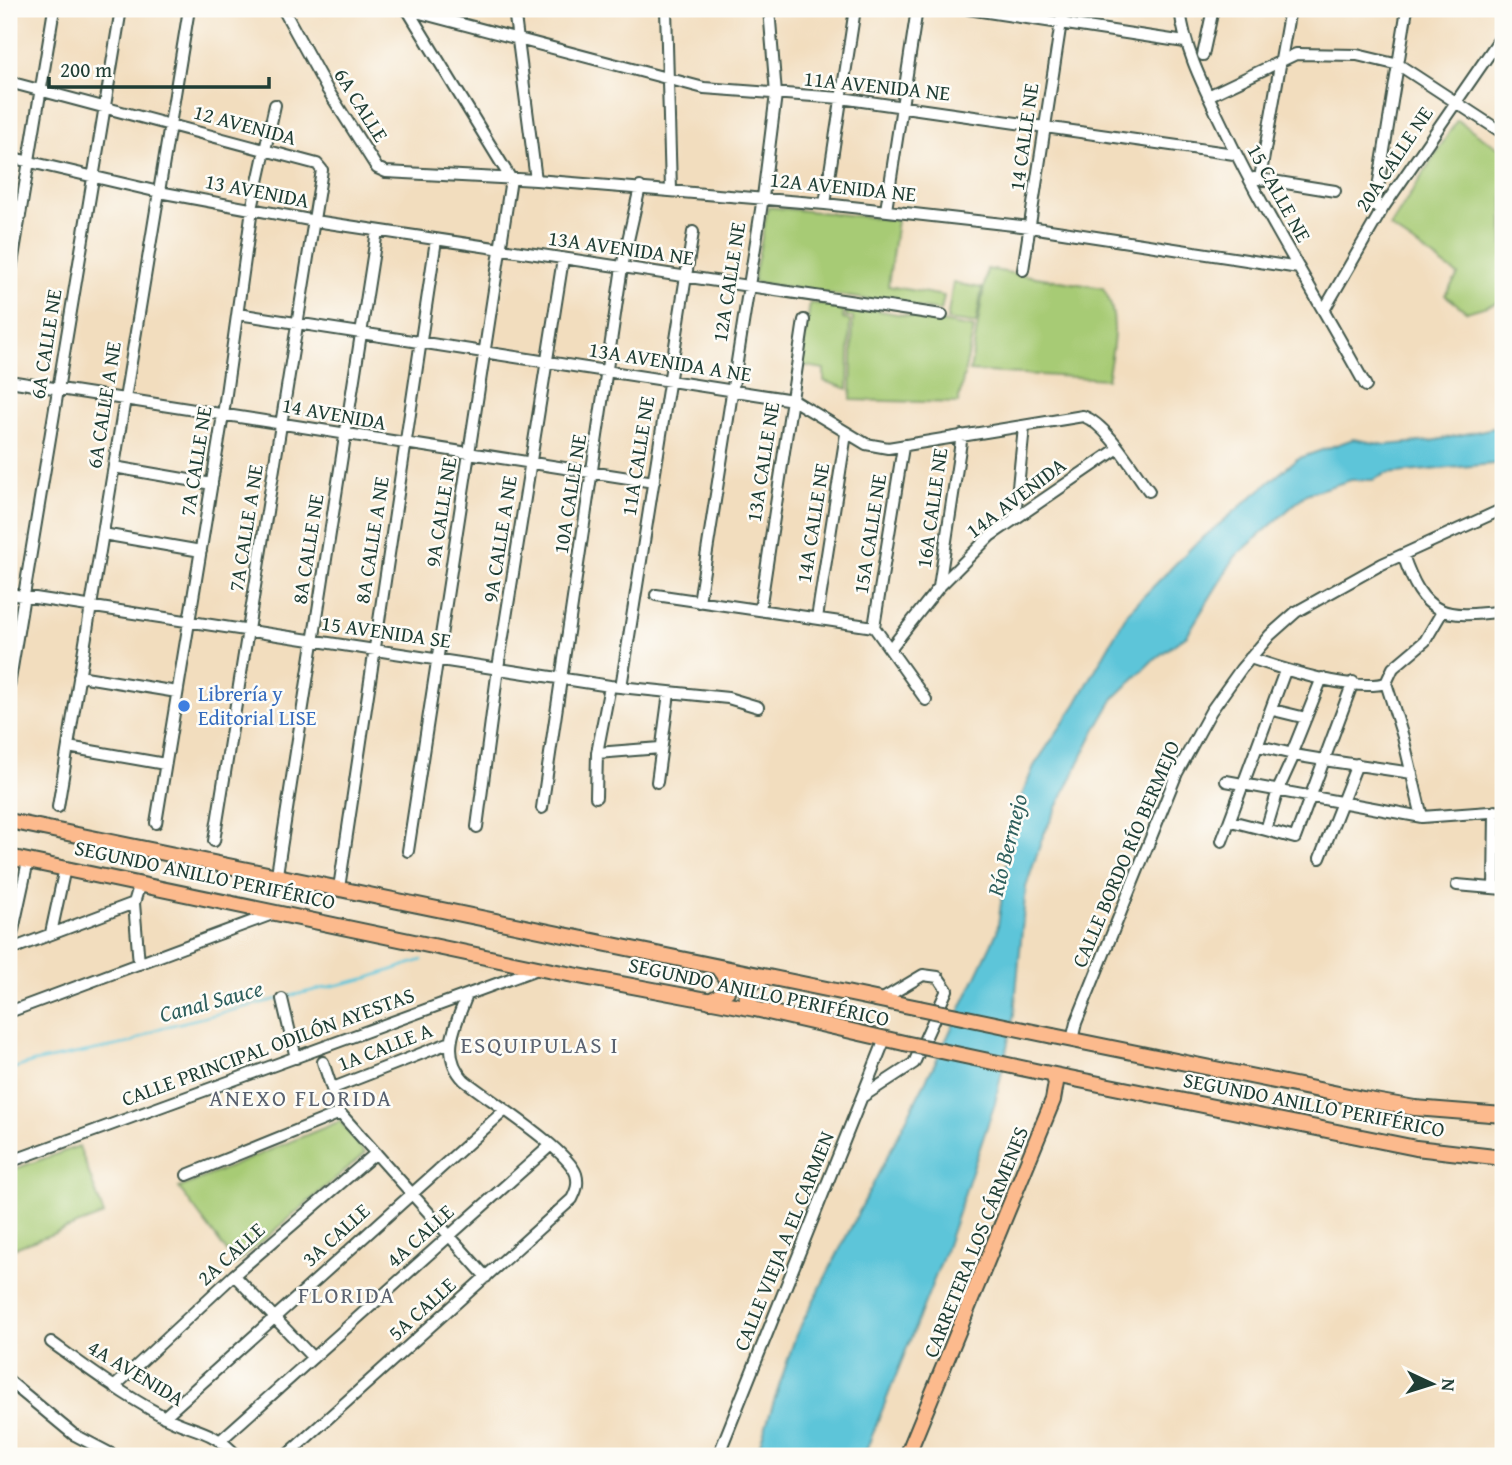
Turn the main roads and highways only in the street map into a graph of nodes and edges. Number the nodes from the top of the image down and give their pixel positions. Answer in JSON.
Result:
{"nodes":[{"id":1,"x":12,"y":822,"type":"edge"},
{"id":2,"x":9,"y":857,"type":"edge"},
{"id":3,"x":718,"y":968,"type":"junction"},
{"id":4,"x":761,"y":977,"type":"junction"},
{"id":5,"x":710,"y":1001,"type":"junction"},
{"id":6,"x":755,"y":1009,"type":"junction"},
{"id":7,"x":1046,"y":1073,"type":"junction"},
{"id":8,"x":1083,"y":1082,"type":"junction"},
{"id":9,"x":1503,"y":1115,"type":"edge"},
{"id":10,"x":1503,"y":1158,"type":"edge"},
{"id":11,"x":919,"y":1427,"type":"junction"},
{"id":12,"x":907,"y":1456,"type":"edge"}],
"edges":[{"from":1,"to":3,"type":"main road","name":"SEGUNDO ANILLO PERIFÉRICO"},
{"from":2,"to":5,"type":"main road","name":"SEGUNDO ANILLO PERIFÉRICO"},
{"from":3,"to":4,"type":"main road","name":"SEGUNDO ANILLO PERIFÉRICO"},
{"from":3,"to":5,"type":"main road"},
{"from":4,"to":6,"type":"main road"},
{"from":4,"to":9,"type":"main road","name":"SEGUNDO ANILLO PERIFÉRICO","bridge":true},
{"from":5,"to":6,"type":"main road","name":"SEGUNDO ANILLO PERIFÉRICO"},
{"from":6,"to":7,"type":"main road","name":"SEGUNDO ANILLO PERIFÉRICO","bridge":true},
{"from":7,"to":8,"type":"main road","name":"SEGUNDO ANILLO PERIFÉRICO"},
{"from":7,"to":11,"type":"main road","name":"CARRETERA LOS CÁRMENES"},
{"from":8,"to":10,"type":"main road","name":"SEGUNDO ANILLO PERIFÉRICO"},
{"from":8,"to":11,"type":"main road","name":"CARRETERA LOS CÁRMENES"},
{"from":11,"to":12,"type":"main road","name":"CARRETERA LOS CÁRMENES"}]}
